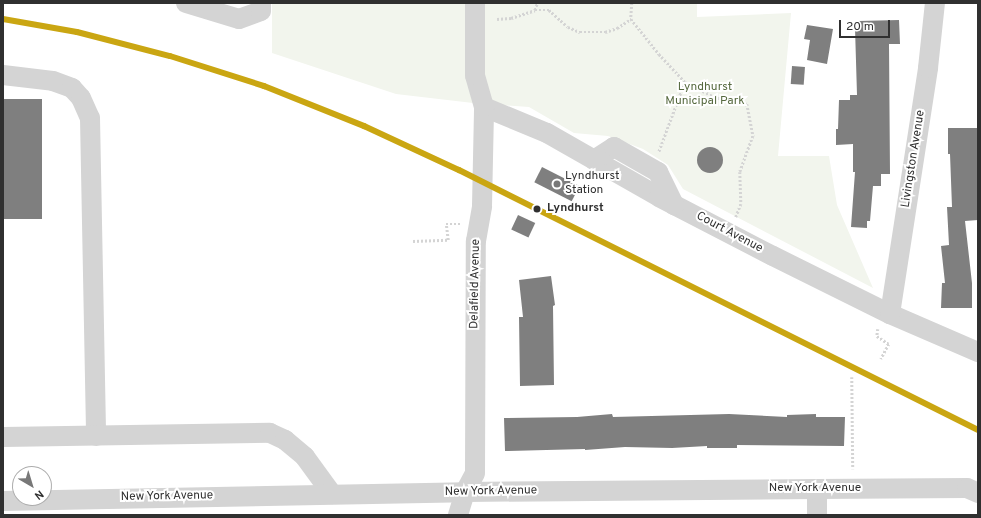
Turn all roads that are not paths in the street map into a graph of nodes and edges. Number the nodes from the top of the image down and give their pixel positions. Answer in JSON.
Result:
{"nodes":[{"id":1,"x":186,"y":3,"type":"edge"},
{"id":2,"x":261,"y":3,"type":"edge"},
{"id":3,"x":475,"y":3,"type":"edge"},
{"id":4,"x":935,"y":3,"type":"edge"},
{"id":5,"x":3,"y":75,"type":"edge"},
{"id":6,"x":484,"y":107,"type":"junction"},
{"id":7,"x":884,"y":322,"type":"junction"},
{"id":8,"x":978,"y":352,"type":"edge"},
{"id":9,"x":96,"y":436,"type":"junction"},
{"id":10,"x":3,"y":437,"type":"edge"},
{"id":11,"x":816,"y":489,"type":"junction"},
{"id":12,"x":465,"y":492,"type":"junction"},
{"id":13,"x":978,"y":493,"type":"edge"},
{"id":14,"x":332,"y":494,"type":"junction"},
{"id":15,"x":3,"y":501,"type":"edge"},
{"id":16,"x":85,"y":507,"type":"edge"},
{"id":17,"x":458,"y":515,"type":"edge"},
{"id":18,"x":816,"y":515,"type":"edge"}],
"edges":[{"from":1,"to":2,"type":"street"},
{"from":3,"to":6,"type":"street","name":"Delafield Avenue"},
{"from":4,"to":7,"type":"street","name":"Livingston Avenue"},
{"from":5,"to":9,"type":"street"},
{"from":6,"to":7,"type":"street","name":"Court Avenue"},
{"from":6,"to":12,"type":"street","name":"Delafield Avenue"},
{"from":7,"to":8,"type":"street","name":"Court Avenue"},
{"from":9,"to":10,"type":"street"},
{"from":9,"to":14,"type":"street"},
{"from":11,"to":12,"type":"street","name":"New York Avenue"},
{"from":11,"to":13,"type":"street","name":"New York Avenue"},
{"from":11,"to":18,"type":"street"},
{"from":12,"to":14,"type":"street","name":"New York Avenue"},
{"from":12,"to":17,"type":"street","name":"Delafield Avenue"},
{"from":14,"to":16,"type":"street","name":"New York Avenue"},
{"from":15,"to":16,"type":"street","name":"New York Avenue"}]}
